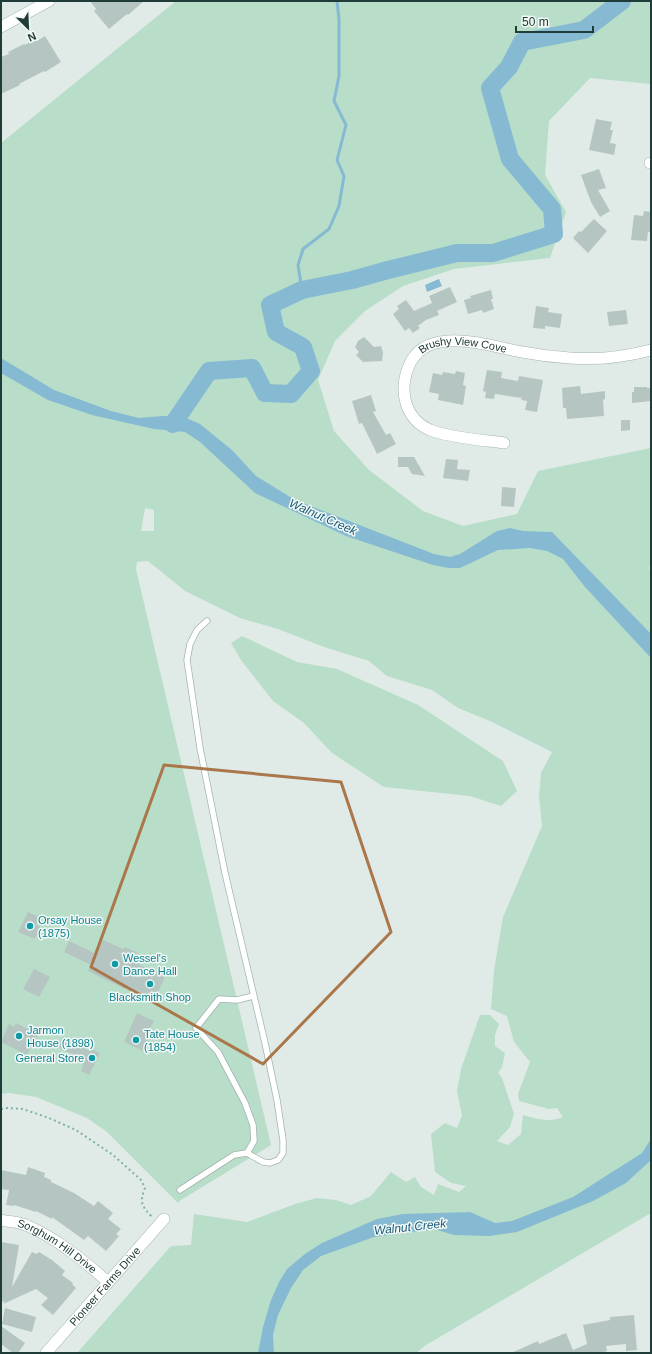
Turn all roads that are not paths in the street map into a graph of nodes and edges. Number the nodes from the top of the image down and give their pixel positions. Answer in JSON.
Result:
{"nodes":[{"id":1,"x":49,"y":1,"type":"edge"},
{"id":2,"x":1,"y":27,"type":"edge"},
{"id":3,"x":651,"y":350,"type":"edge"},
{"id":4,"x":504,"y":443,"type":"dead end"},
{"id":5,"x":207,"y":621,"type":"dead end"},
{"id":6,"x":253,"y":996,"type":"junction"},
{"id":7,"x":247,"y":1153,"type":"junction"},
{"id":8,"x":180,"y":1190,"type":"dead end"},
{"id":9,"x":158,"y":1219,"type":"road end"},
{"id":10,"x":1,"y":1220,"type":"edge"},
{"id":11,"x":108,"y":1282,"type":"junction"},
{"id":12,"x":46,"y":1353,"type":"edge"}],
"edges":[{"from":1,"to":2,"type":"street"},
{"from":3,"to":4,"type":"street","name":"Brushy View Cove"},
{"from":5,"to":6,"type":"lane"},
{"from":6,"to":7,"type":"lane"},
{"from":6,"to":7,"type":"lane"},
{"from":7,"to":8,"type":"lane"},
{"from":9,"to":11,"type":"street","name":"Pioneer Farms Drive"},
{"from":10,"to":11,"type":"street","name":"Sorghum Hill Drive"},
{"from":11,"to":12,"type":"street","name":"Pioneer Farms Drive"}]}
